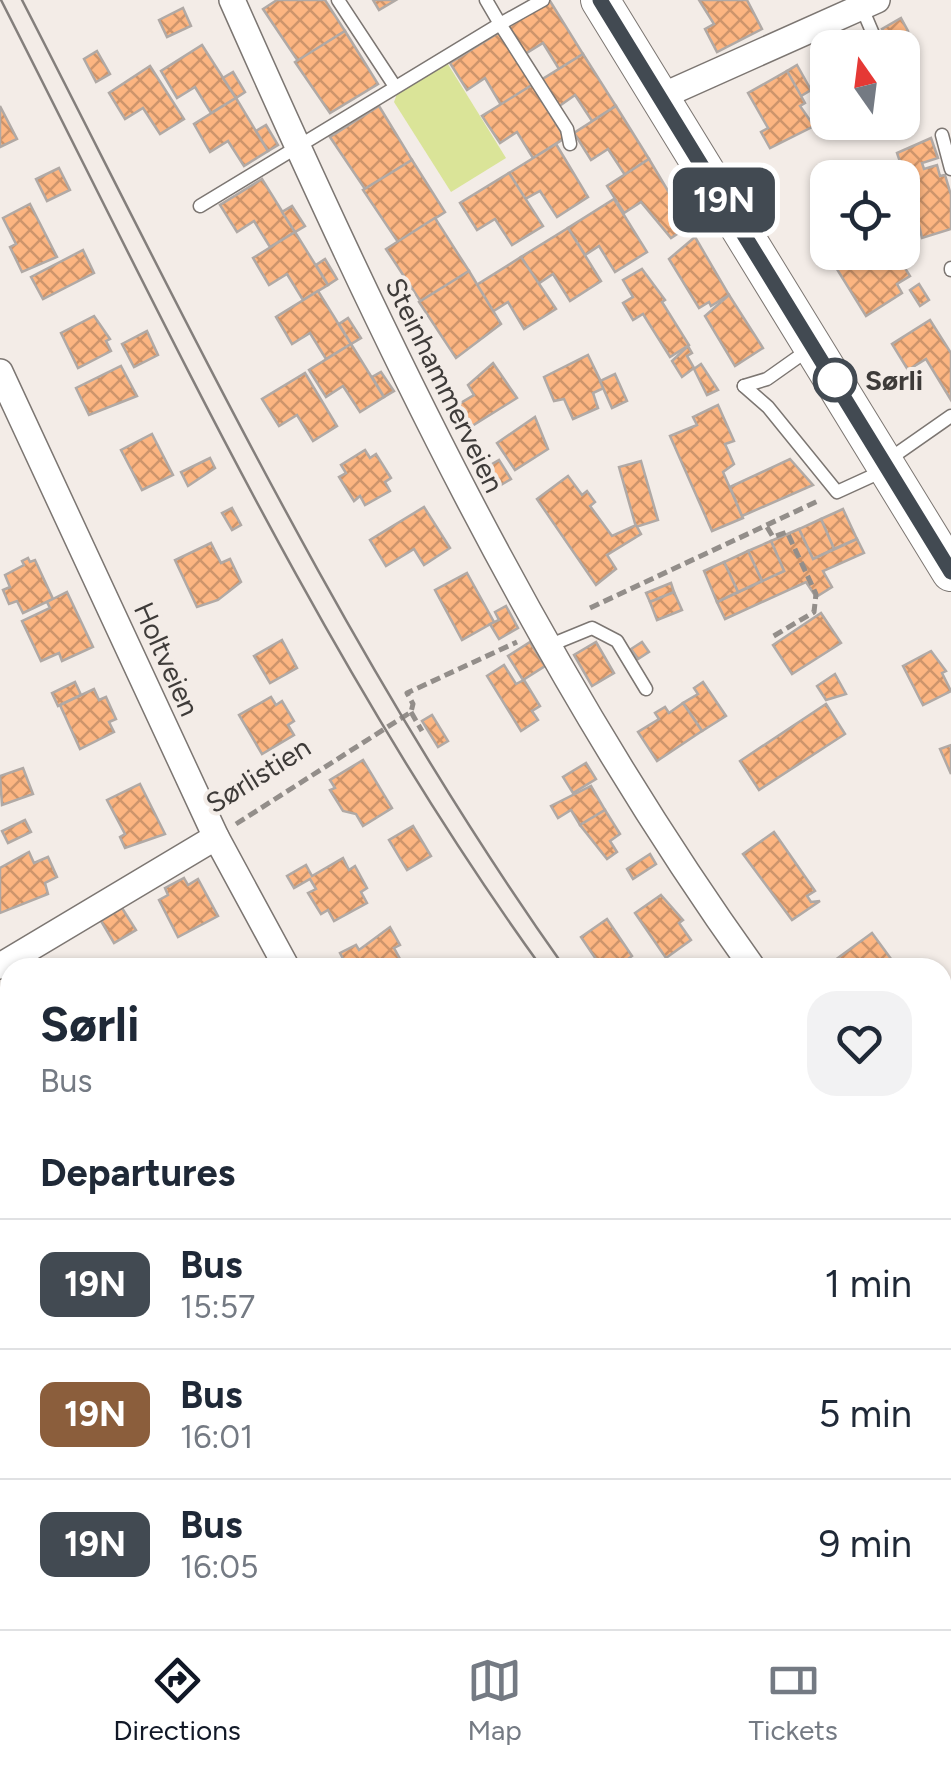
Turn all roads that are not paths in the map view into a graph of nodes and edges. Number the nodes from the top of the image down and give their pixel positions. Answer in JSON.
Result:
{"nodes":[{"id":1,"x":232,"y":0,"type":"edge"},
{"id":2,"x":338,"y":0,"type":"edge"},
{"id":3,"x":486,"y":0,"type":"edge"},
{"id":4,"x":544,"y":0,"type":"edge"},
{"id":5,"x":600,"y":0,"type":"edge"},
{"id":6,"x":869,"y":4,"type":"edge"},
{"id":7,"x":500,"y":24,"type":"junction"},
{"id":8,"x":875,"y":30,"type":"edge"},
{"id":9,"x":394,"y":85,"type":"junction"},
{"id":10,"x":660,"y":97,"type":"junction"},
{"id":11,"x":942,"y":135,"type":"dead end"},
{"id":12,"x":300,"y":144,"type":"junction"},
{"id":13,"x":570,"y":144,"type":"dead end"},
{"id":14,"x":951,"y":169,"type":"edge"},
{"id":15,"x":200,"y":206,"type":"dead end"},
{"id":16,"x":814,"y":346,"type":"junction"},
{"id":17,"x":0,"y":372,"type":"edge"},
{"id":18,"x":951,"y":416,"type":"edge"},
{"id":19,"x":888,"y":464,"type":"junction"},
{"id":20,"x":951,"y":572,"type":"edge"},
{"id":21,"x":537,"y":641,"type":"junction"},
{"id":22,"x":646,"y":689,"type":"dead end"},
{"id":23,"x":216,"y":836,"type":"junction"},
{"id":24,"x":13,"y":958,"type":"edge"},
{"id":25,"x":282,"y":958,"type":"edge"},
{"id":26,"x":746,"y":958,"type":"edge"}],
"edges":[{"from":1,"to":12,"type":"street","name":"Steinhammerveien"},
{"from":2,"to":9,"type":"lane"},
{"from":3,"to":7,"type":"lane"},
{"from":4,"to":7,"type":"lane"},
{"from":5,"to":10,"type":"main road"},
{"from":6,"to":8,"type":"lane"},
{"from":6,"to":10,"type":"street"},
{"from":7,"to":9,"type":"lane"},
{"from":7,"to":13,"type":"lane"},
{"from":9,"to":12,"type":"lane"},
{"from":10,"to":16,"type":"main road"},
{"from":11,"to":14,"type":"lane"},
{"from":12,"to":15,"type":"lane"},
{"from":12,"to":21,"type":"street","name":"Steinhammerveien"},
{"from":16,"to":19,"type":"main road"},
{"from":16,"to":19,"type":"lane"},
{"from":17,"to":23,"type":"street","name":"Holtveien"},
{"from":18,"to":19,"type":"lane"},
{"from":19,"to":20,"type":"main road"},
{"from":21,"to":22,"type":"lane"},
{"from":21,"to":26,"type":"street","name":"Steinhammerveien"},
{"from":23,"to":24,"type":"street","name":"Sørlistien"},
{"from":23,"to":25,"type":"street","name":"Holtveien"}]}
